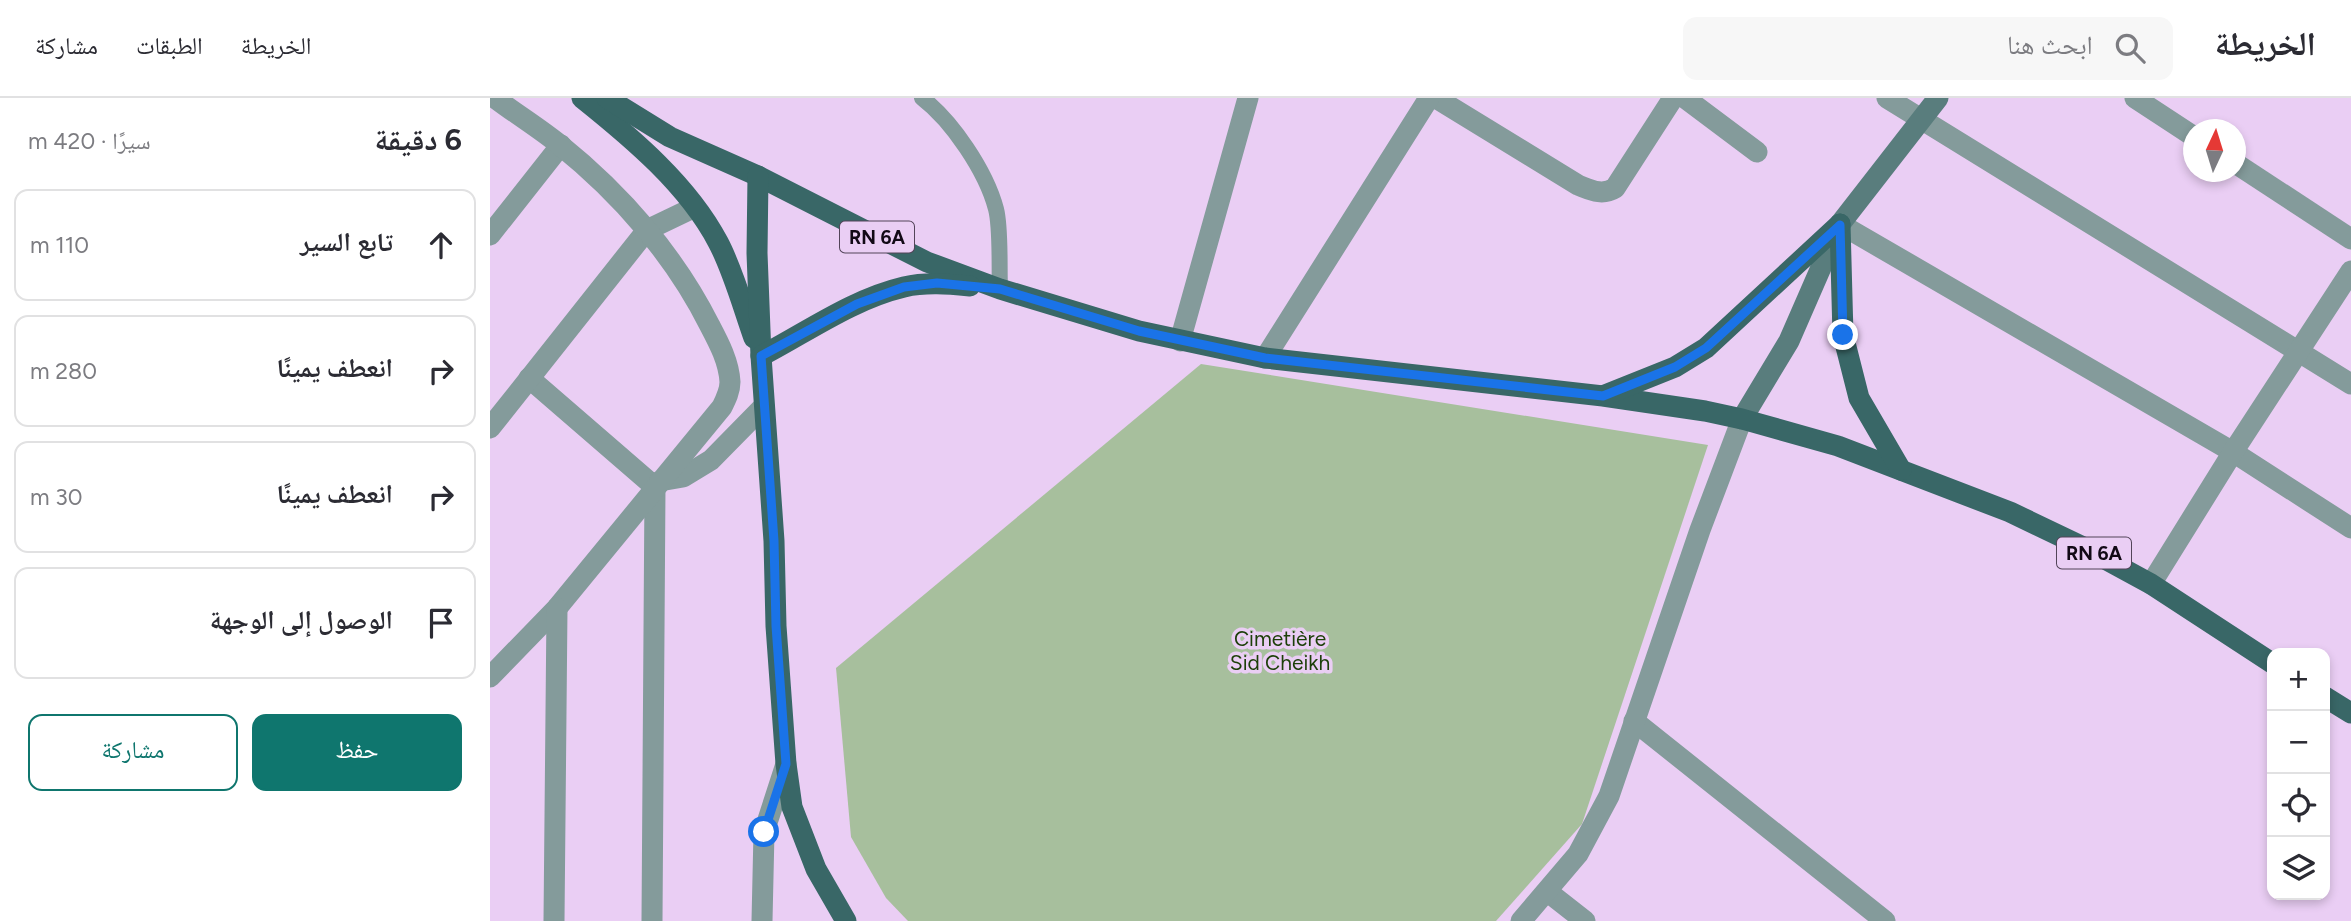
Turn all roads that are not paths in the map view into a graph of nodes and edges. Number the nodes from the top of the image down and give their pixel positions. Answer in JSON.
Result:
{"nodes":[{"id":1,"x":495,"y":98,"type":"edge"},
{"id":2,"x":582,"y":98,"type":"edge"},
{"id":3,"x":607,"y":98,"type":"edge"},
{"id":4,"x":922,"y":98,"type":"edge"},
{"id":5,"x":1248,"y":98,"type":"edge"},
{"id":6,"x":1429,"y":98,"type":"edge"},
{"id":7,"x":1436,"y":98,"type":"edge"},
{"id":8,"x":1673,"y":98,"type":"edge"},
{"id":9,"x":1685,"y":98,"type":"edge"},
{"id":10,"x":1887,"y":98,"type":"edge"},
{"id":11,"x":1938,"y":98,"type":"edge"},
{"id":12,"x":2135,"y":98,"type":"edge"},
{"id":13,"x":1923,"y":119,"type":"junction"},
{"id":14,"x":2183,"y":129,"type":"edge"},
{"id":15,"x":561,"y":145,"type":"junction"},
{"id":16,"x":1757,"y":152,"type":"dead end"},
{"id":17,"x":2246,"y":170,"type":"edge"},
{"id":18,"x":758,"y":176,"type":"junction"},
{"id":19,"x":695,"y":207,"type":"junction"},
{"id":20,"x":1840,"y":225,"type":"junction"},
{"id":21,"x":647,"y":230,"type":"junction"},
{"id":22,"x":490,"y":234,"type":"edge"},
{"id":23,"x":2351,"y":239,"type":"edge"},
{"id":24,"x":2351,"y":271,"type":"edge"},
{"id":25,"x":1000,"y":289,"type":"junction"},
{"id":26,"x":1180,"y":341,"type":"junction"},
{"id":27,"x":2298,"y":352,"type":"junction"},
{"id":28,"x":761,"y":356,"type":"junction"},
{"id":29,"x":1265,"y":358,"type":"junction"},
{"id":30,"x":530,"y":378,"type":"junction"},
{"id":31,"x":2351,"y":384,"type":"edge"},
{"id":32,"x":1603,"y":396,"type":"junction"},
{"id":33,"x":764,"y":406,"type":"junction"},
{"id":34,"x":1742,"y":418,"type":"junction"},
{"id":35,"x":490,"y":428,"type":"edge"},
{"id":36,"x":2233,"y":452,"type":"junction"},
{"id":37,"x":1901,"y":470,"type":"junction"},
{"id":38,"x":658,"y":484,"type":"junction"},
{"id":39,"x":2351,"y":528,"type":"edge"},
{"id":40,"x":2151,"y":584,"type":"junction"},
{"id":41,"x":556,"y":608,"type":"junction"},
{"id":42,"x":2267,"y":660,"type":"edge"},
{"id":43,"x":490,"y":677,"type":"edge"},
{"id":44,"x":2330,"y":700,"type":"edge"},
{"id":45,"x":2351,"y":713,"type":"edge"},
{"id":46,"x":1634,"y":721,"type":"junction"},
{"id":47,"x":786,"y":764,"type":"junction"},
{"id":48,"x":1548,"y":892,"type":"junction"},
{"id":49,"x":554,"y":921,"type":"edge"},
{"id":50,"x":652,"y":921,"type":"edge"},
{"id":51,"x":762,"y":921,"type":"edge"},
{"id":52,"x":846,"y":921,"type":"edge"},
{"id":53,"x":1521,"y":921,"type":"edge"},
{"id":54,"x":1585,"y":921,"type":"edge"},
{"id":55,"x":1885,"y":921,"type":"edge"}],
"edges":[{"from":1,"to":15,"type":"street"},
{"from":2,"to":19,"type":"main road"},
{"from":3,"to":18,"type":"main road","number":"RN 6A"},
{"from":4,"to":25,"type":"lane"},
{"from":5,"to":26,"type":"street"},
{"from":6,"to":29,"type":"street"},
{"from":7,"to":8,"type":"street"},
{"from":9,"to":16,"type":"street"},
{"from":10,"to":13,"type":"street"},
{"from":11,"to":13,"type":"main road"},
{"from":12,"to":14,"type":"street"},
{"from":13,"to":20,"type":"main road"},
{"from":13,"to":27,"type":"street"},
{"from":15,"to":21,"type":"street"},
{"from":15,"to":22,"type":"street"},
{"from":17,"to":23,"type":"street"},
{"from":18,"to":25,"type":"main road","number":"RN 6A"},
{"from":18,"to":28,"type":"main road"},
{"from":19,"to":21,"type":"street"},
{"from":19,"to":28,"type":"main road"},
{"from":20,"to":32,"type":"main road"},
{"from":20,"to":34,"type":"main road"},
{"from":20,"to":36,"type":"street"},
{"from":20,"to":37,"type":"main road"},
{"from":21,"to":30,"type":"street"},
{"from":21,"to":38,"type":"street"},
{"from":24,"to":27,"type":"street"},
{"from":25,"to":26,"type":"main road","number":"RN 6A"},
{"from":25,"to":28,"type":"main road"},
{"from":26,"to":29,"type":"main road","number":"RN 6A"},
{"from":27,"to":31,"type":"street"},
{"from":27,"to":36,"type":"street"},
{"from":28,"to":33,"type":"main road"},
{"from":29,"to":32,"type":"main road","number":"RN 6A"},
{"from":30,"to":35,"type":"street"},
{"from":30,"to":38,"type":"street"},
{"from":32,"to":34,"type":"main road","number":"RN 6A"},
{"from":33,"to":38,"type":"street"},
{"from":33,"to":47,"type":"main road"},
{"from":34,"to":37,"type":"main road","number":"RN 6A"},
{"from":34,"to":46,"type":"street"},
{"from":36,"to":39,"type":"street"},
{"from":36,"to":40,"type":"street"},
{"from":37,"to":40,"type":"main road","number":"RN 6A"},
{"from":38,"to":41,"type":"street"},
{"from":38,"to":50,"type":"street"},
{"from":40,"to":42,"type":"main road","number":"RN 6A"},
{"from":41,"to":43,"type":"street"},
{"from":41,"to":49,"type":"street"},
{"from":44,"to":45,"type":"main road"},
{"from":46,"to":48,"type":"street"},
{"from":46,"to":55,"type":"street"},
{"from":47,"to":51,"type":"street"},
{"from":47,"to":52,"type":"main road"},
{"from":48,"to":53,"type":"street"},
{"from":48,"to":54,"type":"street"}]}
